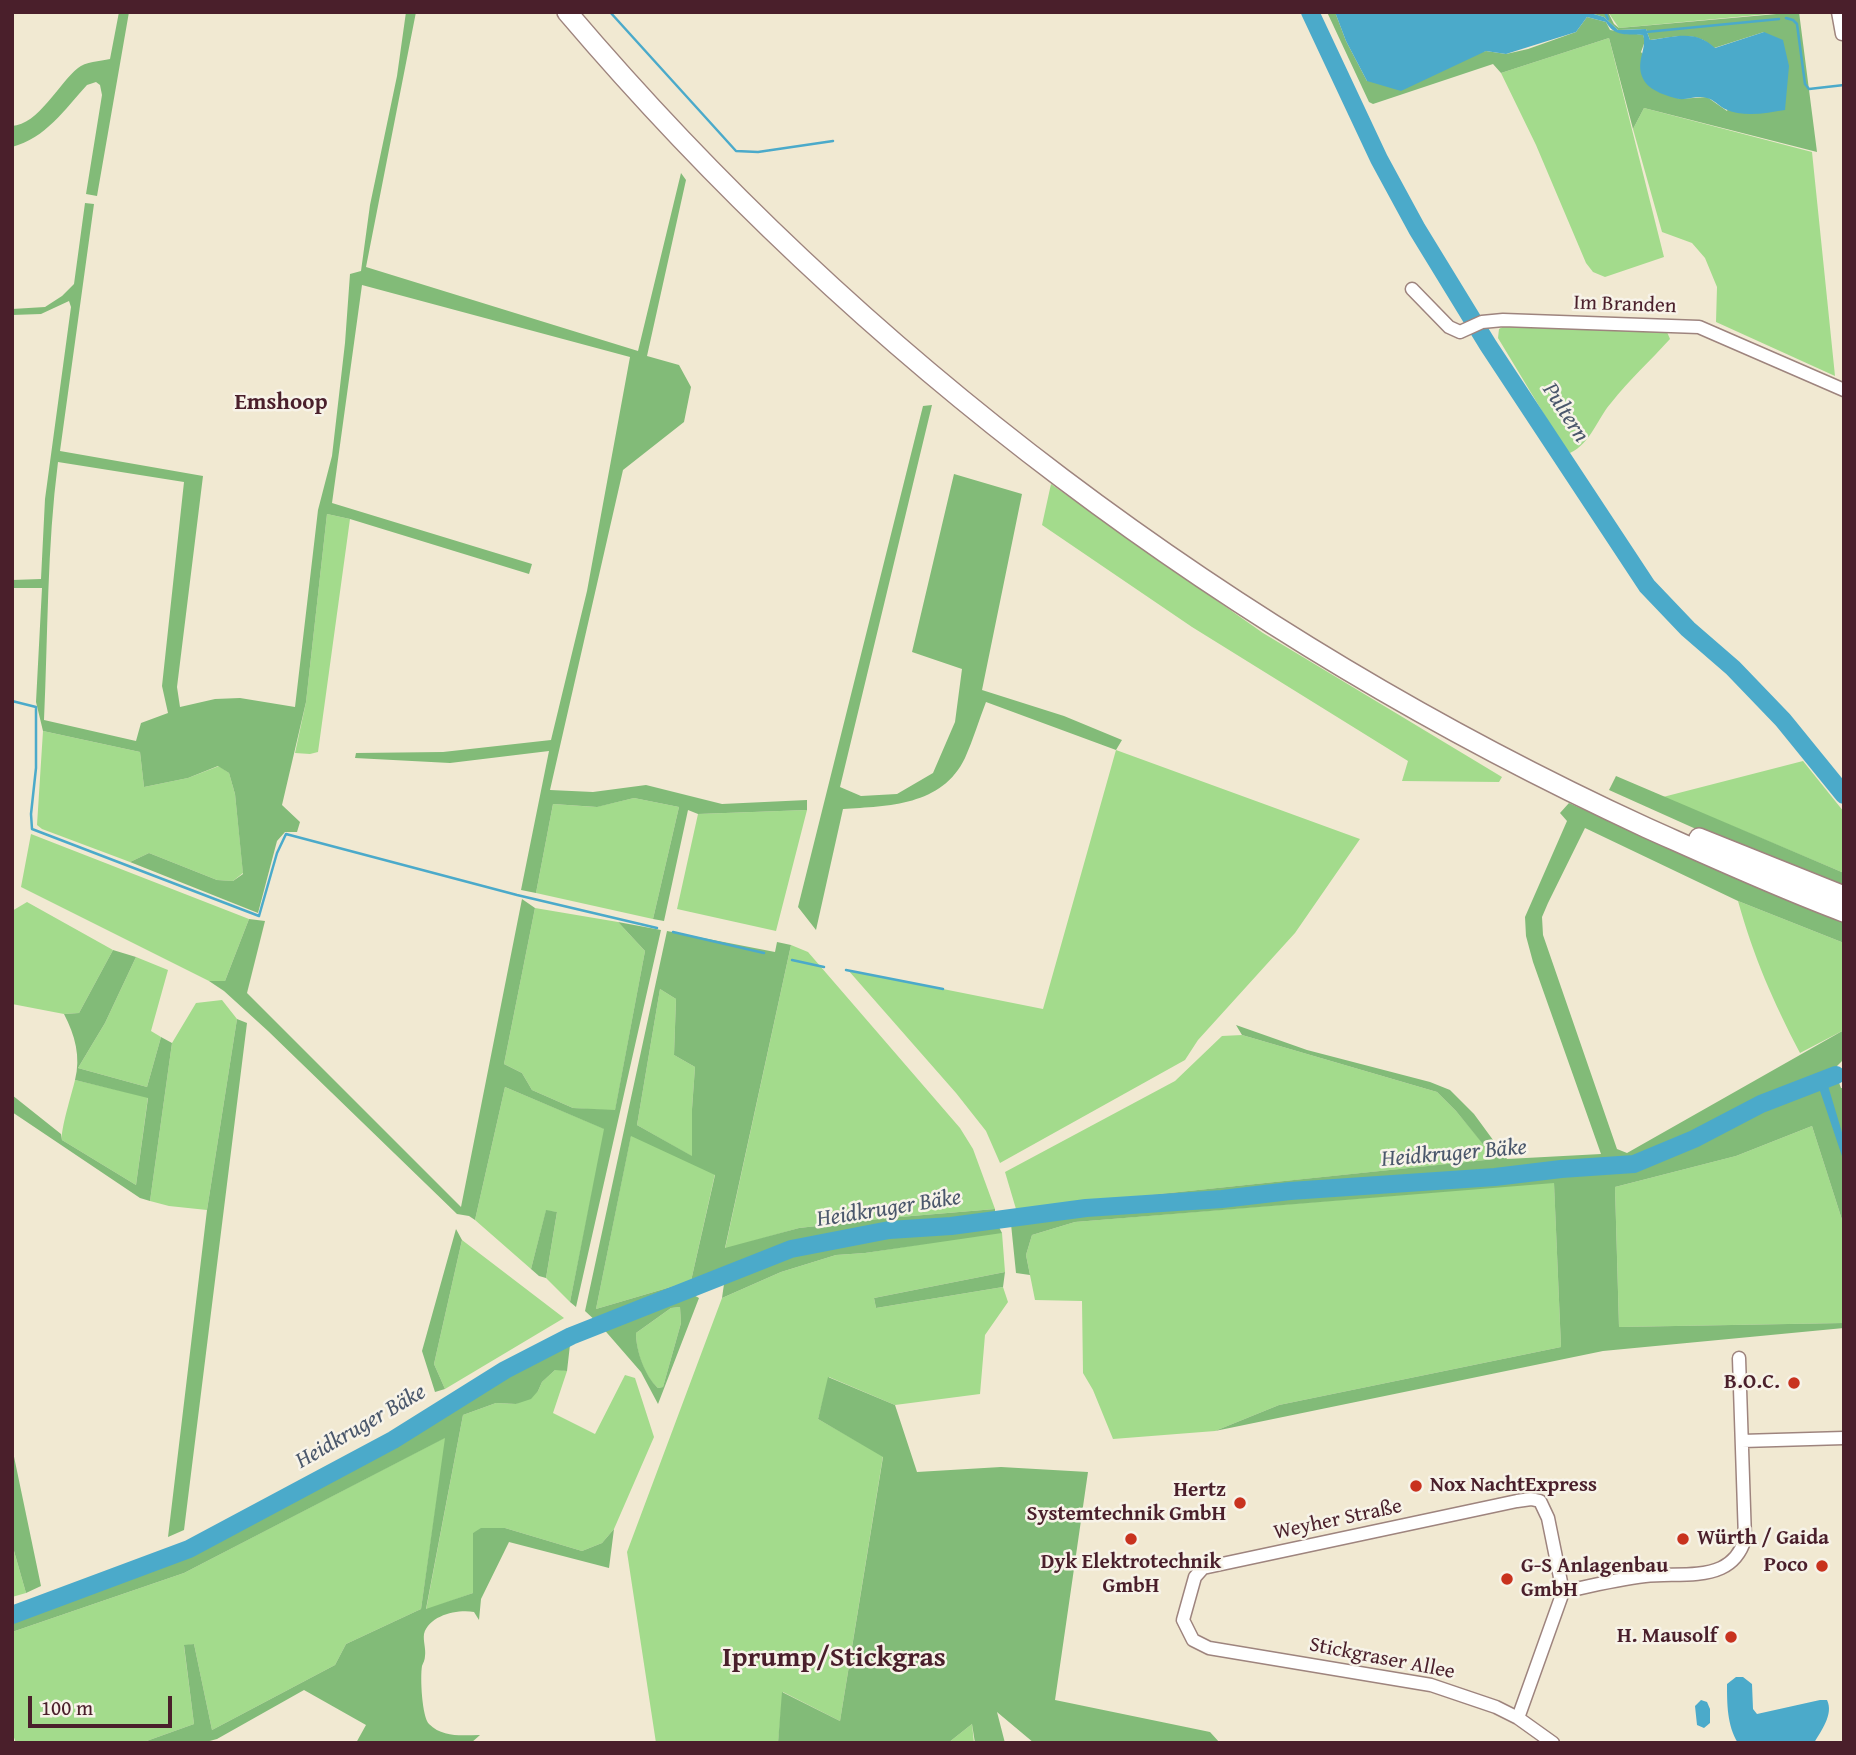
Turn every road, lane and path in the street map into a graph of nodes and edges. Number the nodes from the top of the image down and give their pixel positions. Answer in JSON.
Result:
{"nodes":[{"id":1,"x":567,"y":12,"type":"edge"},
{"id":2,"x":581,"y":12,"type":"edge"},
{"id":3,"x":1838,"y":12,"type":"edge"},
{"id":4,"x":1844,"y":34,"type":"edge"},
{"id":5,"x":1412,"y":289,"type":"dead end"},
{"id":6,"x":1844,"y":390,"type":"edge"},
{"id":7,"x":1844,"y":896,"type":"edge"},
{"id":8,"x":1844,"y":912,"type":"edge"},
{"id":9,"x":1739,"y":1358,"type":"dead end"},
{"id":10,"x":1844,"y":1438,"type":"edge"},
{"id":11,"x":1742,"y":1441,"type":"junction"},
{"id":12,"x":1563,"y":1592,"type":"junction"},
{"id":13,"x":1193,"y":1640,"type":"joint"},
{"id":14,"x":1518,"y":1718,"type":"junction"},
{"id":15,"x":1553,"y":1743,"type":"edge"}],
"edges":[{"from":1,"to":8,"type":"highway"},
{"from":2,"to":7,"type":"highway"},
{"from":3,"to":4,"type":"street"},
{"from":5,"to":6,"type":"street","name":"Im Branden"},
{"from":9,"to":11,"type":"street"},
{"from":10,"to":11,"type":"street"},
{"from":11,"to":12,"type":"street"},
{"from":12,"to":13,"type":"street","name":"Weyher Straße"},
{"from":12,"to":14,"type":"street"},
{"from":13,"to":14,"type":"street","name":"Stickgraser Allee"},
{"from":14,"to":15,"type":"street","name":"Stickgraser Allee"}]}
